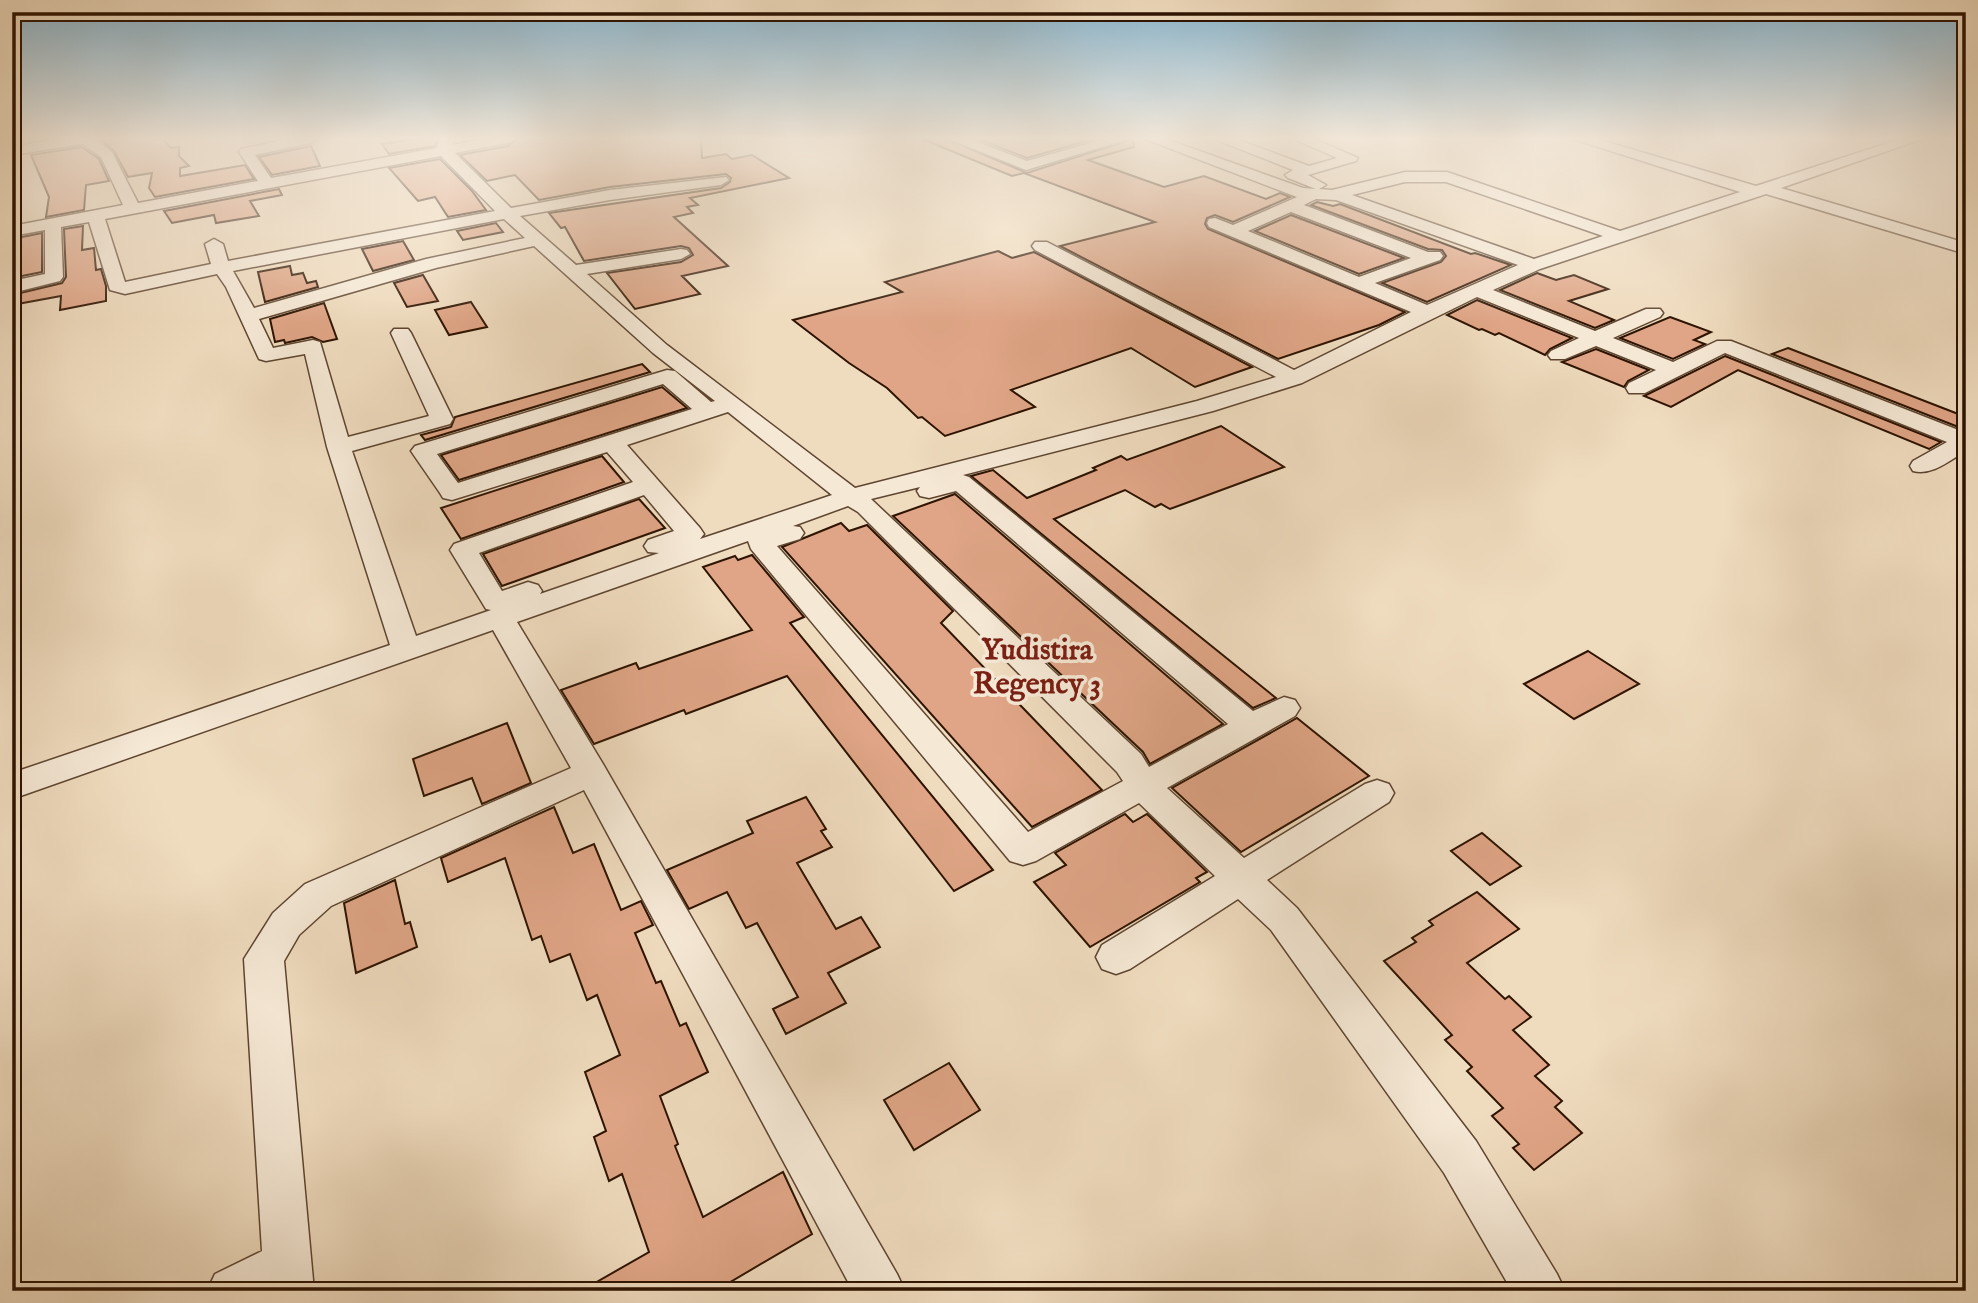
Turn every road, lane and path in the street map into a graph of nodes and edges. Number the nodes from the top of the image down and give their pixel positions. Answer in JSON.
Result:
{"nodes":[{"id":1,"x":129,"y":200,"type":"edge"},
{"id":2,"x":180,"y":200,"type":"edge"},
{"id":3,"x":495,"y":200,"type":"edge"},
{"id":4,"x":597,"y":200,"type":"edge"},
{"id":5,"x":1305,"y":200,"type":"edge"},
{"id":6,"x":1356,"y":200,"type":"edge"},
{"id":7,"x":1513,"y":200,"type":"edge"},
{"id":8,"x":1733,"y":200,"type":"edge"},
{"id":9,"x":1796,"y":200,"type":"edge"},
{"id":10,"x":1291,"y":206,"type":"junction"},
{"id":11,"x":133,"y":209,"type":"junction"},
{"id":12,"x":508,"y":214,"type":"junction"},
{"id":13,"x":96,"y":216,"type":"junction"},
{"id":14,"x":1318,"y":216,"type":"junction"},
{"id":15,"x":1215,"y":223,"type":"dead end"},
{"id":16,"x":53,"y":224,"type":"junction"},
{"id":17,"x":12,"y":232,"type":"edge"},
{"id":18,"x":1241,"y":234,"type":"junction"},
{"id":19,"x":1370,"y":236,"type":"junction"},
{"id":20,"x":1621,"y":237,"type":"junction"},
{"id":21,"x":538,"y":240,"type":"junction"},
{"id":22,"x":1471,"y":242,"type":"junction"},
{"id":23,"x":214,"y":244,"type":"dead end"},
{"id":24,"x":1347,"y":244,"type":"dead end"},
{"id":25,"x":1041,"y":246,"type":"dead end"},
{"id":26,"x":1966,"y":249,"type":"edge"},
{"id":27,"x":1324,"y":251,"type":"dead end"},
{"id":28,"x":681,"y":254,"type":"dead end"},
{"id":29,"x":1427,"y":258,"type":"junction"},
{"id":30,"x":1300,"y":259,"type":"junction"},
{"id":31,"x":1534,"y":265,"type":"junction"},
{"id":32,"x":221,"y":267,"type":"junction"},
{"id":33,"x":575,"y":271,"type":"junction"},
{"id":34,"x":1359,"y":283,"type":"junction"},
{"id":35,"x":12,"y":287,"type":"edge"},
{"id":36,"x":1476,"y":290,"type":"junction"},
{"id":37,"x":1427,"y":312,"type":"junction"},
{"id":38,"x":1653,"y":313,"type":"dead end"},
{"id":39,"x":249,"y":316,"type":"junction"},
{"id":40,"x":401,"y":333,"type":"dead end"},
{"id":41,"x":1595,"y":338,"type":"junction"},
{"id":42,"x":1558,"y":355,"type":"dead end"},
{"id":43,"x":1672,"y":369,"type":"junction"},
{"id":44,"x":1294,"y":378,"type":"junction"},
{"id":45,"x":1637,"y":388,"type":"dead end"},
{"id":46,"x":720,"y":407,"type":"junction"},
{"id":47,"x":1966,"y":441,"type":"edge"},
{"id":48,"x":612,"y":443,"type":"junction"},
{"id":49,"x":339,"y":447,"type":"junction"},
{"id":50,"x":1922,"y":466,"type":"dead end"},
{"id":51,"x":649,"y":485,"type":"junction"},
{"id":52,"x":858,"y":505,"type":"junction"},
{"id":53,"x":500,"y":617,"type":"junction"},
{"id":54,"x":407,"y":649,"type":"junction"},
{"id":55,"x":1284,"y":708,"type":"dead end"},
{"id":56,"x":1251,"y":726,"type":"junction"},
{"id":57,"x":591,"y":773,"type":"junction"},
{"id":58,"x":12,"y":786,"type":"edge"},
{"id":59,"x":1144,"y":787,"type":"junction"},
{"id":60,"x":1377,"y":793,"type":"dead end"},
{"id":61,"x":1239,"y":877,"type":"junction"},
{"id":62,"x":1116,"y":957,"type":"dead end"},
{"id":63,"x":289,"y":1277,"type":"edge"},
{"id":64,"x":232,"y":1291,"type":"edge"},
{"id":65,"x":880,"y":1291,"type":"edge"},
{"id":66,"x":1540,"y":1291,"type":"edge"}],
"edges":[{"from":1,"to":11,"type":"street"},
{"from":2,"to":11,"type":"street"},
{"from":3,"to":12,"type":"street"},
{"from":4,"to":12,"type":"street"},
{"from":5,"to":10,"type":"street"},
{"from":6,"to":22,"type":"street"},
{"from":7,"to":20,"type":"street"},
{"from":8,"to":20,"type":"street"},
{"from":9,"to":26,"type":"street"},
{"from":10,"to":14,"type":"street"},
{"from":10,"to":18,"type":"street"},
{"from":11,"to":13,"type":"street"},
{"from":12,"to":21,"type":"street"},
{"from":12,"to":32,"type":"street"},
{"from":13,"to":16,"type":"street"},
{"from":13,"to":32,"type":"street"},
{"from":14,"to":18,"type":"street"},
{"from":14,"to":19,"type":"street"},
{"from":15,"to":18,"type":"street"},
{"from":16,"to":17,"type":"street"},
{"from":16,"to":35,"type":"street"},
{"from":18,"to":30,"type":"street"},
{"from":19,"to":24,"type":"street"},
{"from":19,"to":29,"type":"street"},
{"from":20,"to":31,"type":"street"},
{"from":21,"to":33,"type":"street"},
{"from":21,"to":39,"type":"street"},
{"from":22,"to":29,"type":"street"},
{"from":22,"to":31,"type":"street"},
{"from":23,"to":32,"type":"street"},
{"from":25,"to":44,"type":"street"},
{"from":27,"to":30,"type":"street"},
{"from":28,"to":33,"type":"street"},
{"from":29,"to":34,"type":"street"},
{"from":30,"to":34,"type":"street"},
{"from":31,"to":36,"type":"street"},
{"from":32,"to":39,"type":"street"},
{"from":33,"to":46,"type":"street"},
{"from":34,"to":37,"type":"street"},
{"from":36,"to":37,"type":"street"},
{"from":36,"to":41,"type":"street"},
{"from":37,"to":44,"type":"street"},
{"from":38,"to":41,"type":"street"},
{"from":39,"to":49,"type":"street"},
{"from":40,"to":49,"type":"street"},
{"from":41,"to":42,"type":"street"},
{"from":41,"to":43,"type":"street"},
{"from":43,"to":45,"type":"street"},
{"from":43,"to":47,"type":"street"},
{"from":44,"to":52,"type":"street"},
{"from":46,"to":48,"type":"street"},
{"from":46,"to":48,"type":"street"},
{"from":46,"to":52,"type":"street"},
{"from":47,"to":50,"type":"street"},
{"from":48,"to":51,"type":"street"},
{"from":49,"to":54,"type":"street"},
{"from":51,"to":51,"type":"street"},
{"from":52,"to":53,"type":"street"},
{"from":52,"to":56,"type":"street"},
{"from":52,"to":59,"type":"street"},
{"from":52,"to":59,"type":"street"},
{"from":53,"to":54,"type":"street"},
{"from":53,"to":57,"type":"street"},
{"from":54,"to":58,"type":"street"},
{"from":55,"to":56,"type":"street"},
{"from":56,"to":59,"type":"street"},
{"from":57,"to":63,"type":"street"},
{"from":57,"to":65,"type":"street"},
{"from":59,"to":61,"type":"street"},
{"from":60,"to":61,"type":"street"},
{"from":61,"to":62,"type":"street"},
{"from":61,"to":66,"type":"street"},
{"from":63,"to":64,"type":"street"}]}
